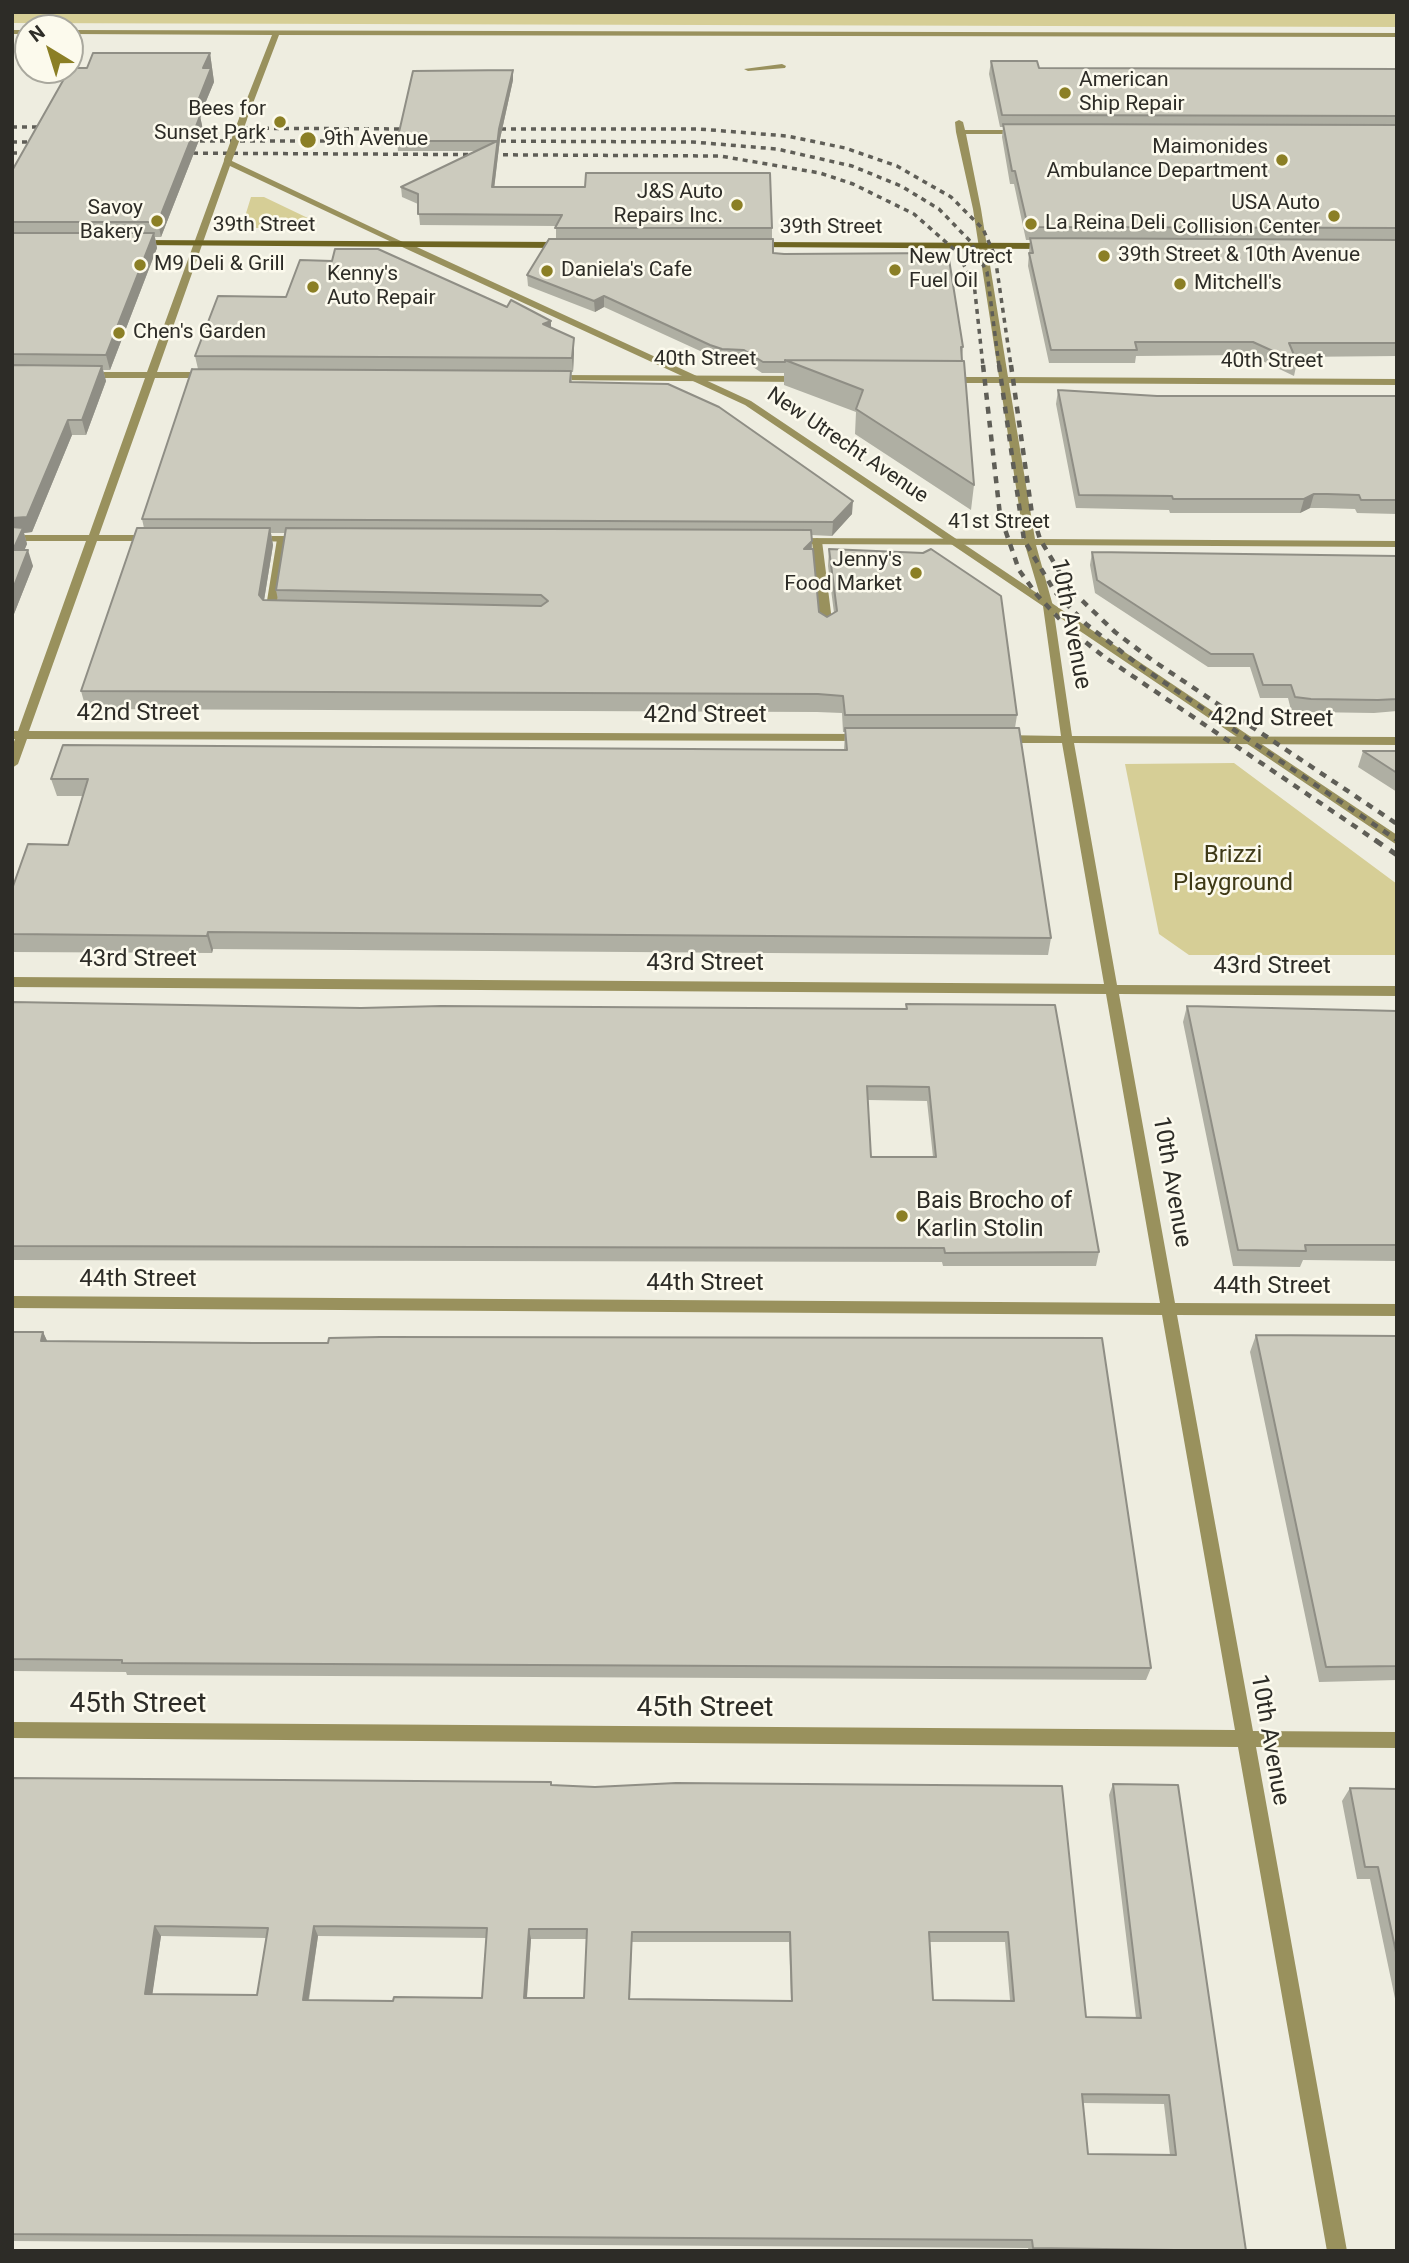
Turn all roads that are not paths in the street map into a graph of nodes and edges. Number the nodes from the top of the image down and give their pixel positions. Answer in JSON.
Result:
{"nodes":[{"id":1,"x":84,"y":32,"type":"edge"},
{"id":2,"x":276,"y":33,"type":"junction"},
{"id":3,"x":1397,"y":35,"type":"edge"},
{"id":4,"x":782,"y":66,"type":"dead end"},
{"id":5,"x":748,"y":69,"type":"dead end"},
{"id":6,"x":1030,"y":132,"type":"edge"},
{"id":7,"x":229,"y":162,"type":"junction"},
{"id":8,"x":128,"y":243,"type":"edge"},
{"id":9,"x":200,"y":243,"type":"junction"},
{"id":10,"x":403,"y":244,"type":"junction"},
{"id":11,"x":576,"y":245,"type":"edge"},
{"id":12,"x":740,"y":245,"type":"edge"},
{"id":13,"x":982,"y":245,"type":"junction"},
{"id":14,"x":1051,"y":246,"type":"edge"},
{"id":15,"x":76,"y":375,"type":"edge"},
{"id":16,"x":151,"y":375,"type":"junction"},
{"id":17,"x":224,"y":375,"type":"edge"},
{"id":18,"x":539,"y":378,"type":"edge"},
{"id":19,"x":699,"y":379,"type":"junction"},
{"id":20,"x":816,"y":380,"type":"edge"},
{"id":21,"x":940,"y":380,"type":"edge"},
{"id":22,"x":1004,"y":380,"type":"junction"},
{"id":23,"x":1397,"y":382,"type":"edge"},
{"id":24,"x":12,"y":538,"type":"edge"},
{"id":25,"x":92,"y":538,"type":"junction"},
{"id":26,"x":167,"y":538,"type":"edge"},
{"id":27,"x":244,"y":539,"type":"edge"},
{"id":28,"x":282,"y":539,"type":"junction"},
{"id":29,"x":310,"y":539,"type":"edge"},
{"id":30,"x":776,"y":541,"type":"edge"},
{"id":31,"x":817,"y":541,"type":"junction"},
{"id":32,"x":957,"y":542,"type":"junction"},
{"id":33,"x":1030,"y":543,"type":"junction"},
{"id":34,"x":1397,"y":544,"type":"edge"},
{"id":35,"x":1048,"y":606,"type":"junction"},
{"id":36,"x":284,"y":614,"type":"edge"},
{"id":37,"x":827,"y":629,"type":"edge"},
{"id":38,"x":18,"y":735,"type":"edge"},
{"id":39,"x":873,"y":738,"type":"edge"},
{"id":40,"x":985,"y":738,"type":"edge"},
{"id":41,"x":1067,"y":739,"type":"junction"},
{"id":42,"x":1248,"y":740,"type":"junction"},
{"id":43,"x":1397,"y":741,"type":"edge"},
{"id":44,"x":12,"y":764,"type":"edge"},
{"id":45,"x":1397,"y":841,"type":"edge"},
{"id":46,"x":12,"y":982,"type":"edge"},
{"id":47,"x":1114,"y":989,"type":"junction"},
{"id":48,"x":1397,"y":991,"type":"edge"},
{"id":49,"x":12,"y":1302,"type":"edge"},
{"id":50,"x":1170,"y":1310,"type":"junction"},
{"id":51,"x":1397,"y":1310,"type":"edge"},
{"id":52,"x":12,"y":1730,"type":"edge"},
{"id":53,"x":1246,"y":1739,"type":"junction"},
{"id":54,"x":1397,"y":1740,"type":"edge"},
{"id":55,"x":1338,"y":2251,"type":"edge"}],
"edges":[{"from":1,"to":2,"type":"street"},
{"from":2,"to":3,"type":"street"},
{"from":2,"to":7,"type":"street","bridge":true},
{"from":4,"to":5,"type":"street"},
{"from":6,"to":13,"type":"street","name":"10th Avenue"},
{"from":7,"to":9,"type":"street"},
{"from":7,"to":10,"type":"street","name":"New Utrecht Avenue"},
{"from":8,"to":9,"type":"main road","name":"39th Street"},
{"from":9,"to":10,"type":"main road","name":"39th Street"},
{"from":9,"to":16,"type":"street"},
{"from":10,"to":11,"type":"main road","name":"39th Street"},
{"from":10,"to":19,"type":"street","name":"New Utrecht Avenue"},
{"from":12,"to":13,"type":"main road","name":"39th Street"},
{"from":13,"to":14,"type":"main road","name":"39th Street"},
{"from":13,"to":22,"type":"street","name":"10th Avenue"},
{"from":15,"to":16,"type":"street"},
{"from":16,"to":17,"type":"street"},
{"from":16,"to":25,"type":"street"},
{"from":18,"to":19,"type":"street","name":"40th Street"},
{"from":19,"to":20,"type":"street","name":"40th Street"},
{"from":19,"to":32,"type":"street","name":"New Utrecht Avenue"},
{"from":21,"to":22,"type":"street","name":"40th Street"},
{"from":22,"to":23,"type":"street","name":"40th Street"},
{"from":22,"to":33,"type":"street","name":"10th Avenue"},
{"from":24,"to":25,"type":"street"},
{"from":25,"to":26,"type":"street"},
{"from":25,"to":38,"type":"street"},
{"from":27,"to":28,"type":"street"},
{"from":28,"to":29,"type":"street"},
{"from":28,"to":36,"type":"street"},
{"from":30,"to":31,"type":"street","name":"41st Street"},
{"from":31,"to":32,"type":"street","name":"41st Street"},
{"from":31,"to":37,"type":"street"},
{"from":32,"to":33,"type":"street","name":"41st Street"},
{"from":32,"to":35,"type":"street","name":"New Utrecht Avenue"},
{"from":33,"to":34,"type":"street","name":"41st Street"},
{"from":33,"to":35,"type":"street","name":"10th Avenue"},
{"from":35,"to":41,"type":"street","name":"10th Avenue"},
{"from":35,"to":42,"type":"street","name":"New Utrecht Avenue"},
{"from":38,"to":39,"type":"street","name":"42nd Street"},
{"from":38,"to":44,"type":"street"},
{"from":40,"to":41,"type":"street","name":"42nd Street"},
{"from":41,"to":42,"type":"street","name":"42nd Street"},
{"from":41,"to":47,"type":"street","name":"10th Avenue"},
{"from":42,"to":43,"type":"street","name":"42nd Street"},
{"from":42,"to":45,"type":"street","name":"New Utrecht Avenue"},
{"from":46,"to":47,"type":"street","name":"43rd Street"},
{"from":47,"to":48,"type":"street","name":"43rd Street"},
{"from":47,"to":50,"type":"street","name":"10th Avenue"},
{"from":49,"to":50,"type":"street","name":"44th Street"},
{"from":50,"to":51,"type":"street","name":"44th Street"},
{"from":50,"to":53,"type":"street","name":"10th Avenue"},
{"from":52,"to":53,"type":"street","name":"45th Street"},
{"from":53,"to":54,"type":"street","name":"45th Street"},
{"from":53,"to":55,"type":"street","name":"10th Avenue"}]}
